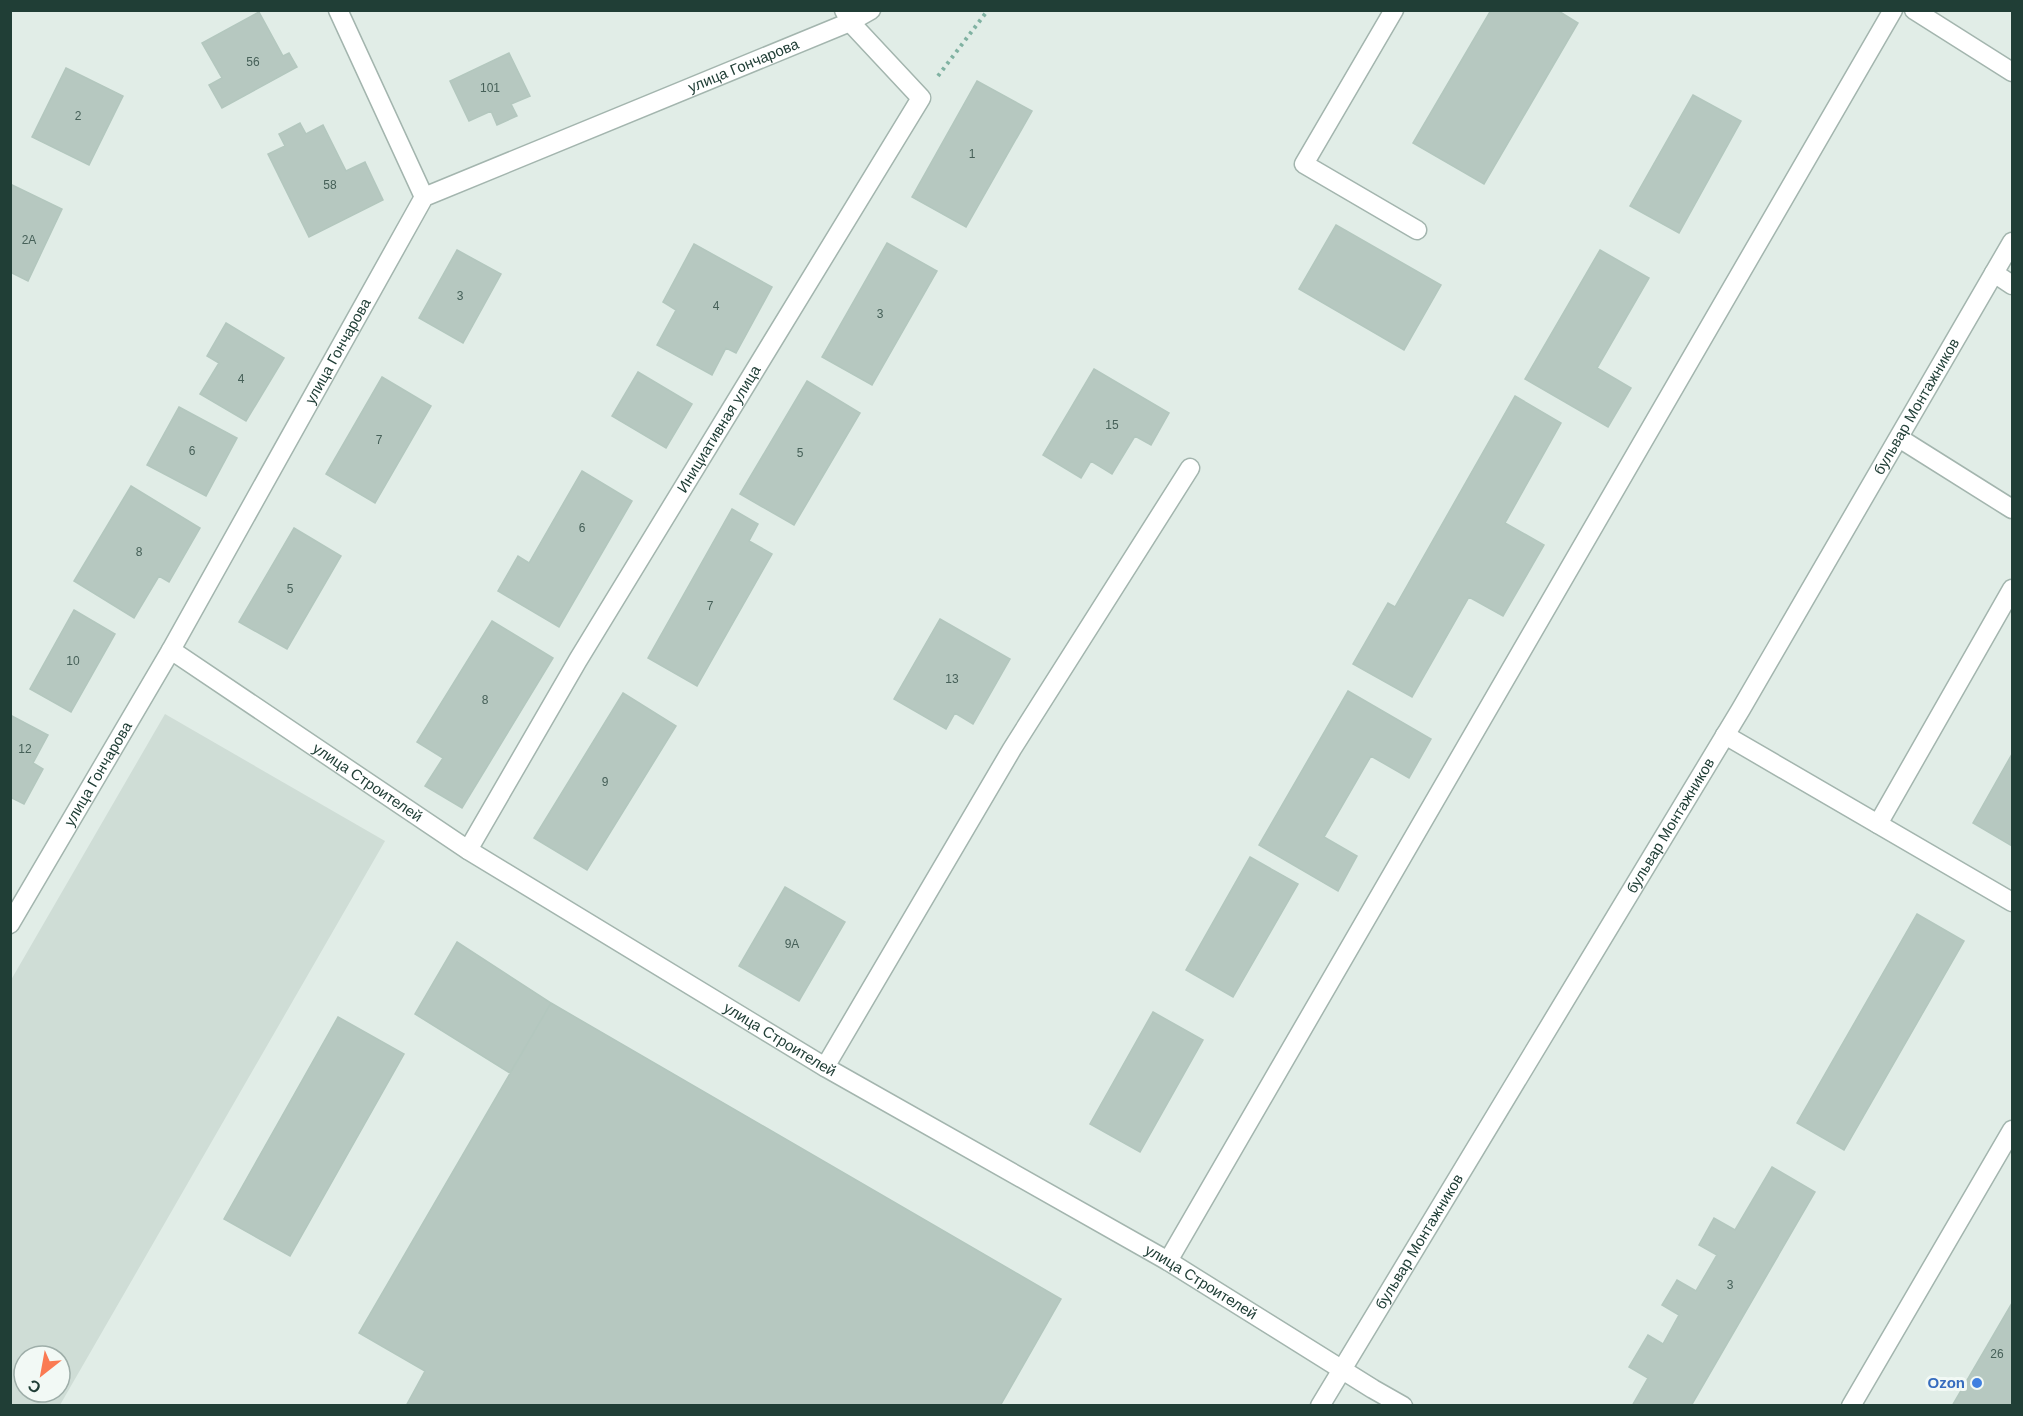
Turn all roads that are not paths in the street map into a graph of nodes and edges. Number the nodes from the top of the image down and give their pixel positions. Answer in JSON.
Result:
{"nodes":[{"id":1,"x":338,"y":10,"type":"edge"},
{"id":2,"x":871,"y":10,"type":"edge"},
{"id":3,"x":1394,"y":10,"type":"edge"},
{"id":4,"x":1893,"y":10,"type":"edge"},
{"id":5,"x":1914,"y":10,"type":"edge"},
{"id":6,"x":847,"y":16,"type":"edge"},
{"id":7,"x":2013,"y":72,"type":"edge"},
{"id":8,"x":424,"y":197,"type":"junction"},
{"id":9,"x":1417,"y":230,"type":"dead end"},
{"id":10,"x":2013,"y":242,"type":"edge"},
{"id":11,"x":1994,"y":273,"type":"junction"},
{"id":12,"x":2013,"y":285,"type":"edge"},
{"id":13,"x":1899,"y":438,"type":"junction"},
{"id":14,"x":1190,"y":468,"type":"dead end"},
{"id":15,"x":2013,"y":509,"type":"edge"},
{"id":16,"x":2013,"y":589,"type":"edge"},
{"id":17,"x":171,"y":651,"type":"junction"},
{"id":18,"x":1725,"y":735,"type":"junction"},
{"id":19,"x":1878,"y":824,"type":"junction"},
{"id":20,"x":468,"y":850,"type":"junction"},
{"id":21,"x":2013,"y":902,"type":"edge"},
{"id":22,"x":10,"y":924,"type":"edge"},
{"id":23,"x":825,"y":1067,"type":"junction"},
{"id":24,"x":2013,"y":1130,"type":"edge"},
{"id":25,"x":1168,"y":1261,"type":"junction"},
{"id":26,"x":1341,"y":1369,"type":"junction"},
{"id":27,"x":1320,"y":1406,"type":"edge"},
{"id":28,"x":1403,"y":1406,"type":"edge"},
{"id":29,"x":1851,"y":1406,"type":"edge"}],
"edges":[{"from":1,"to":8,"type":"street"},
{"from":2,"to":6,"type":"street","name":"улица Гончарова"},
{"from":3,"to":9,"type":"street"},
{"from":4,"to":25,"type":"street"},
{"from":5,"to":7,"type":"street"},
{"from":6,"to":8,"type":"street","name":"улица Гончарова"},
{"from":6,"to":20,"type":"street","name":"Инициативная улица"},
{"from":8,"to":17,"type":"street","name":"улица Гончарова"},
{"from":10,"to":11,"type":"street","name":"бульвар Монтажников"},
{"from":11,"to":12,"type":"street"},
{"from":11,"to":13,"type":"street","name":"бульвар Монтажников"},
{"from":13,"to":15,"type":"street"},
{"from":13,"to":18,"type":"street","name":"бульвар Монтажников"},
{"from":14,"to":23,"type":"street"},
{"from":16,"to":19,"type":"street"},
{"from":17,"to":20,"type":"street","name":"улица Строителей"},
{"from":17,"to":22,"type":"street","name":"улица Гончарова"},
{"from":18,"to":19,"type":"street"},
{"from":18,"to":26,"type":"street","name":"бульвар Монтажников"},
{"from":19,"to":21,"type":"street"},
{"from":20,"to":23,"type":"street","name":"улица Строителей"},
{"from":23,"to":25,"type":"street","name":"улица Строителей"},
{"from":24,"to":29,"type":"street"},
{"from":25,"to":26,"type":"street","name":"улица Строителей"},
{"from":26,"to":27,"type":"street","name":"бульвар Монтажников"},
{"from":26,"to":28,"type":"street","name":"улица Строителей"}]}
